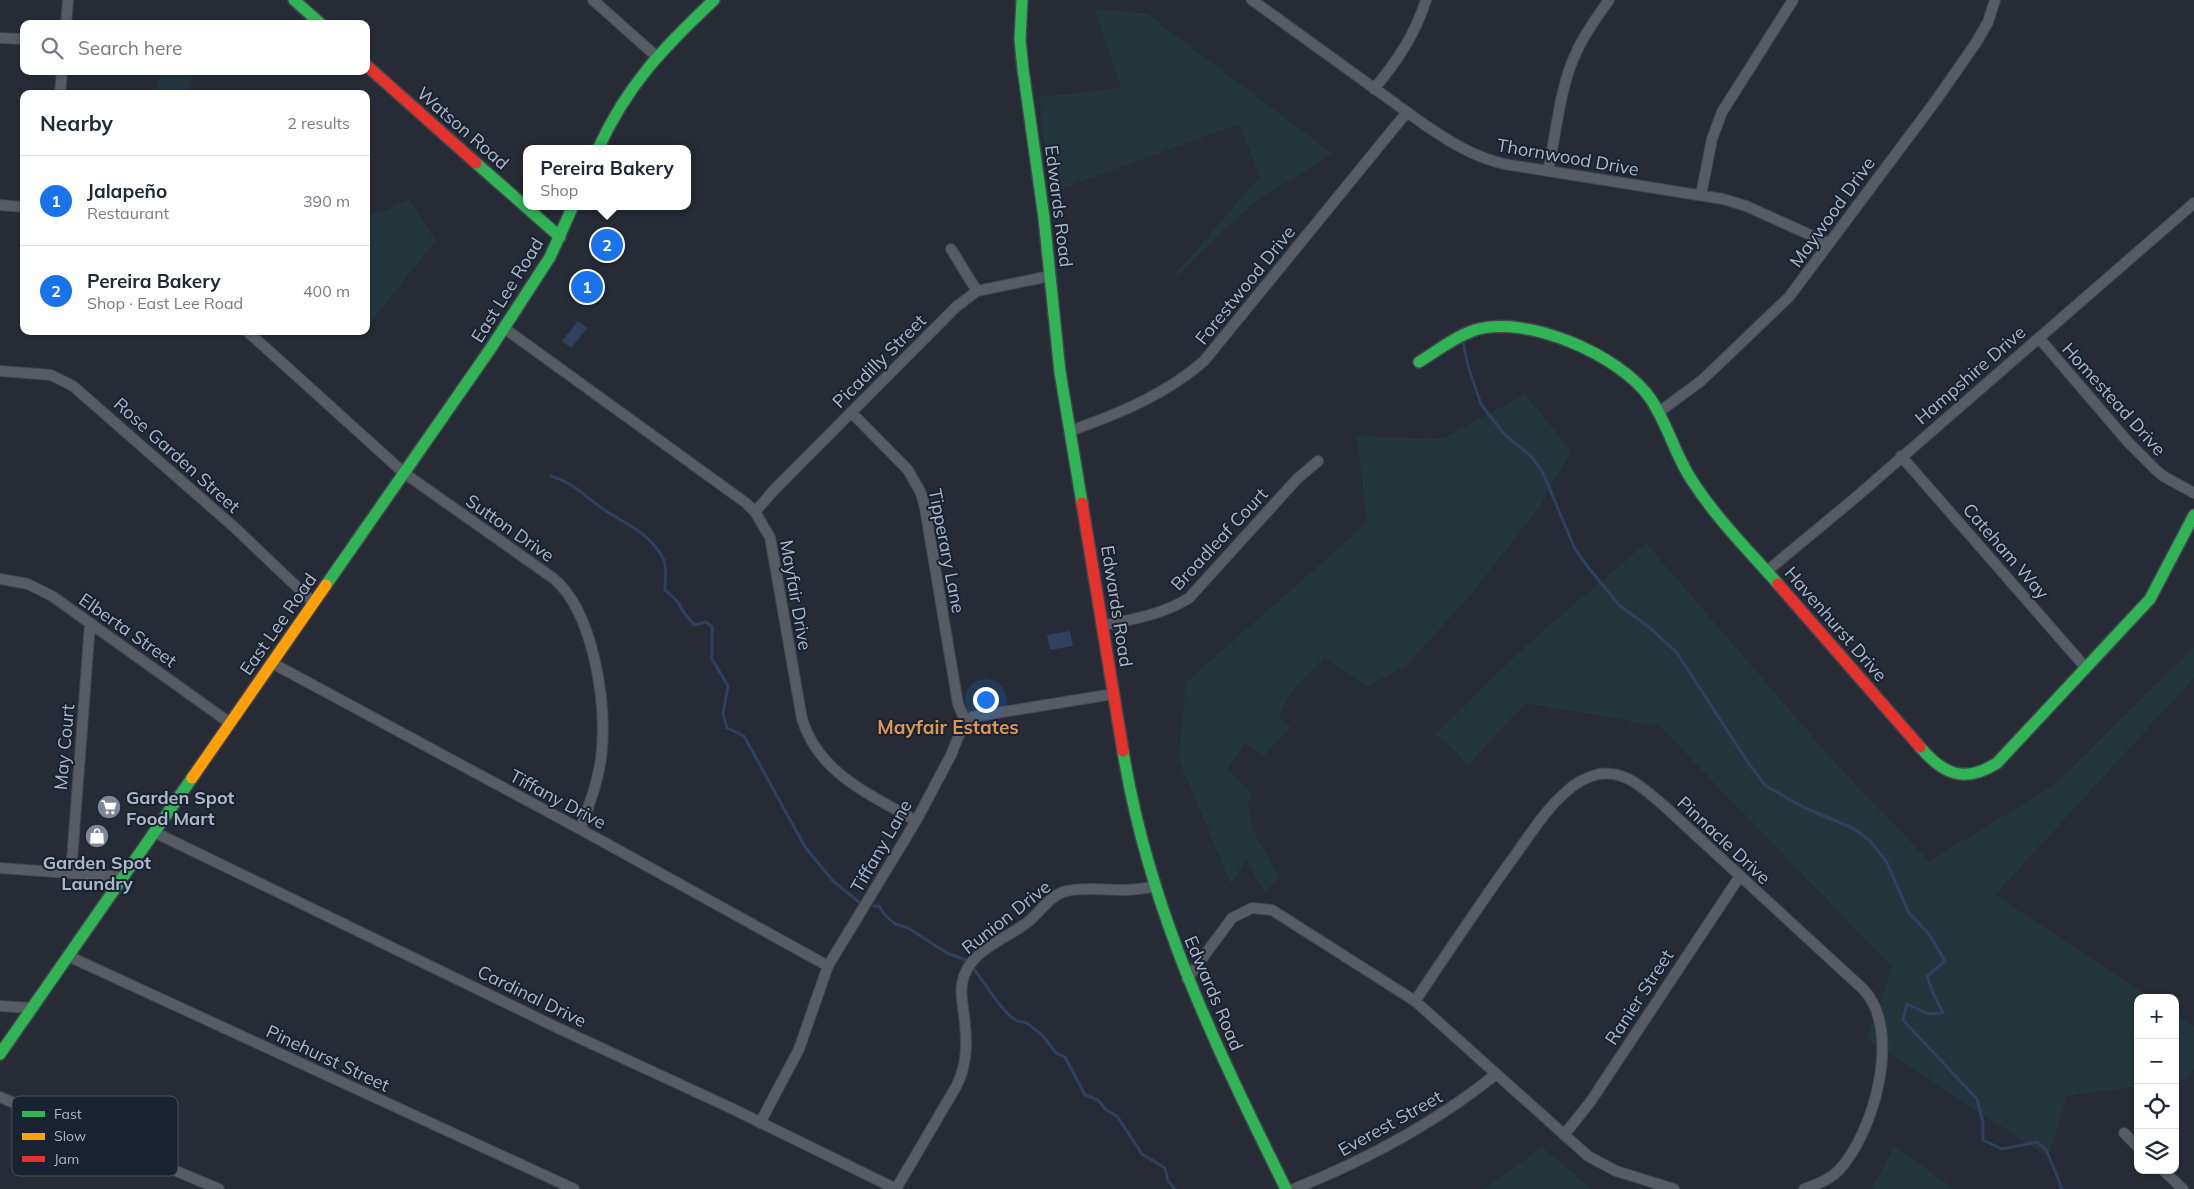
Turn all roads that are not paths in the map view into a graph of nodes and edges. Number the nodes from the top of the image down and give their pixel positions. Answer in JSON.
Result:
{"nodes":[{"id":1,"x":68,"y":0,"type":"edge"},
{"id":2,"x":294,"y":0,"type":"edge"},
{"id":3,"x":593,"y":0,"type":"edge"},
{"id":4,"x":714,"y":0,"type":"edge"},
{"id":5,"x":1022,"y":0,"type":"edge"},
{"id":6,"x":1252,"y":0,"type":"edge"},
{"id":7,"x":1426,"y":0,"type":"edge"},
{"id":8,"x":1609,"y":0,"type":"edge"},
{"id":9,"x":1793,"y":0,"type":"edge"},
{"id":10,"x":1995,"y":0,"type":"edge"},
{"id":11,"x":66,"y":20,"type":"edge"},
{"id":12,"x":316,"y":20,"type":"edge"},
{"id":13,"x":0,"y":38,"type":"edge"},
{"id":14,"x":20,"y":39,"type":"edge"},
{"id":15,"x":656,"y":56,"type":"junction"},
{"id":16,"x":370,"y":69,"type":"edge"},
{"id":17,"x":62,"y":75,"type":"edge"},
{"id":18,"x":1374,"y":89,"type":"junction"},
{"id":19,"x":60,"y":90,"type":"edge"},
{"id":20,"x":1407,"y":112,"type":"junction"},
{"id":21,"x":600,"y":145,"type":"edge"},
{"id":22,"x":1548,"y":170,"type":"junction"},
{"id":23,"x":1701,"y":195,"type":"junction"},
{"id":24,"x":523,"y":204,"type":"edge"},
{"id":25,"x":2194,"y":204,"type":"edge"},
{"id":26,"x":0,"y":205,"type":"edge"},
{"id":27,"x":20,"y":207,"type":"edge"},
{"id":28,"x":530,"y":210,"type":"edge"},
{"id":29,"x":572,"y":210,"type":"edge"},
{"id":30,"x":560,"y":237,"type":"junction"},
{"id":31,"x":1828,"y":243,"type":"junction"},
{"id":32,"x":951,"y":249,"type":"dead end"},
{"id":33,"x":1050,"y":276,"type":"junction"},
{"id":34,"x":977,"y":291,"type":"junction"},
{"id":35,"x":504,"y":328,"type":"junction"},
{"id":36,"x":251,"y":335,"type":"edge"},
{"id":37,"x":2039,"y":338,"type":"junction"},
{"id":38,"x":1419,"y":362,"type":"dead end"},
{"id":39,"x":0,"y":371,"type":"edge"},
{"id":40,"x":851,"y":412,"type":"junction"},
{"id":41,"x":1659,"y":412,"type":"junction"},
{"id":42,"x":1070,"y":431,"type":"junction"},
{"id":43,"x":1900,"y":456,"type":"junction"},
{"id":44,"x":1318,"y":461,"type":"dead end"},
{"id":45,"x":404,"y":472,"type":"junction"},
{"id":46,"x":2194,"y":493,"type":"edge"},
{"id":47,"x":755,"y":512,"type":"junction"},
{"id":48,"x":2194,"y":515,"type":"edge"},
{"id":49,"x":1767,"y":571,"type":"junction"},
{"id":50,"x":0,"y":579,"type":"edge"},
{"id":51,"x":314,"y":603,"type":"junction"},
{"id":52,"x":90,"y":624,"type":"junction"},
{"id":53,"x":1102,"y":626,"type":"junction"},
{"id":54,"x":272,"y":663,"type":"junction"},
{"id":55,"x":2086,"y":668,"type":"junction"},
{"id":56,"x":1113,"y":694,"type":"junction"},
{"id":57,"x":966,"y":720,"type":"junction"},
{"id":58,"x":230,"y":723,"type":"junction"},
{"id":59,"x":916,"y":821,"type":"junction"},
{"id":60,"x":580,"y":830,"type":"junction"},
{"id":61,"x":154,"y":832,"type":"junction"},
{"id":62,"x":0,"y":868,"type":"edge"},
{"id":63,"x":71,"y":873,"type":"junction"},
{"id":64,"x":1740,"y":876,"type":"junction"},
{"id":65,"x":122,"y":877,"type":"junction"},
{"id":66,"x":1154,"y":887,"type":"junction"},
{"id":67,"x":68,"y":956,"type":"junction"},
{"id":68,"x":828,"y":966,"type":"junction"},
{"id":69,"x":1187,"y":979,"type":"junction"},
{"id":70,"x":1414,"y":1001,"type":"junction"},
{"id":71,"x":0,"y":1006,"type":"edge"},
{"id":72,"x":31,"y":1008,"type":"junction"},
{"id":73,"x":0,"y":1054,"type":"edge"},
{"id":74,"x":1495,"y":1075,"type":"junction"},
{"id":75,"x":0,"y":1097,"type":"edge"},
{"id":76,"x":12,"y":1102,"type":"edge"},
{"id":77,"x":760,"y":1123,"type":"junction"},
{"id":78,"x":2124,"y":1134,"type":"dead end"},
{"id":79,"x":1564,"y":1135,"type":"junction"},
{"id":80,"x":2134,"y":1143,"type":"edge"},
{"id":81,"x":178,"y":1172,"type":"edge"},
{"id":82,"x":2167,"y":1174,"type":"edge"},
{"id":83,"x":219,"y":1189,"type":"edge"},
{"id":84,"x":574,"y":1189,"type":"edge"},
{"id":85,"x":896,"y":1189,"type":"edge"},
{"id":86,"x":1286,"y":1189,"type":"edge"},
{"id":87,"x":1294,"y":1189,"type":"edge"},
{"id":88,"x":1674,"y":1189,"type":"edge"},
{"id":89,"x":1804,"y":1189,"type":"edge"},
{"id":90,"x":2183,"y":1189,"type":"edge"}],
"edges":[{"from":1,"to":11,"type":"street"},
{"from":2,"to":12,"type":"street"},
{"from":3,"to":15,"type":"street"},
{"from":4,"to":15,"type":"street"},
{"from":5,"to":33,"type":"street","name":"Edwards Road"},
{"from":6,"to":18,"type":"street","name":"Thornwood Drive"},
{"from":7,"to":18,"type":"street"},
{"from":8,"to":22,"type":"street"},
{"from":9,"to":23,"type":"street"},
{"from":10,"to":31,"type":"street","name":"Maywood Drive"},
{"from":13,"to":14,"type":"street"},
{"from":15,"to":21,"type":"street"},
{"from":16,"to":24,"type":"street","name":"Watson Road"},
{"from":17,"to":19,"type":"street"},
{"from":18,"to":20,"type":"street","name":"Thornwood Drive"},
{"from":20,"to":22,"type":"street","name":"Thornwood Drive"},
{"from":20,"to":42,"type":"street","name":"Forestwood Drive"},
{"from":22,"to":23,"type":"street","name":"Thornwood Drive"},
{"from":23,"to":31,"type":"street","name":"Thornwood Drive"},
{"from":25,"to":37,"type":"street","name":"Hampshire Drive"},
{"from":26,"to":27,"type":"street"},
{"from":28,"to":30,"type":"street","name":"Watson Road"},
{"from":29,"to":30,"type":"street","name":"East Lee Road"},
{"from":30,"to":35,"type":"street","name":"East Lee Road"},
{"from":31,"to":41,"type":"street","name":"Maywood Drive"},
{"from":32,"to":34,"type":"street"},
{"from":33,"to":34,"type":"street","name":"Picadilly Street"},
{"from":33,"to":42,"type":"street","name":"Edwards Road"},
{"from":34,"to":40,"type":"street","name":"Picadilly Street"},
{"from":35,"to":45,"type":"street","name":"East Lee Road"},
{"from":35,"to":47,"type":"street","name":"Mayfair Drive"},
{"from":36,"to":45,"type":"street","name":"Sutton Drive"},
{"from":37,"to":43,"type":"street","name":"Hampshire Drive"},
{"from":37,"to":46,"type":"street","name":"Homestead Drive"},
{"from":38,"to":41,"type":"street","name":"Havenhurst Drive"},
{"from":39,"to":51,"type":"street","name":"Rose Garden Street"},
{"from":40,"to":47,"type":"street","name":"Picadilly Street"},
{"from":40,"to":57,"type":"street","name":"Tipperary Lane"},
{"from":41,"to":49,"type":"street","name":"Havenhurst Drive"},
{"from":42,"to":53,"type":"street","name":"Edwards Road"},
{"from":43,"to":49,"type":"street","name":"Hampshire Drive"},
{"from":43,"to":55,"type":"street","name":"Cateham Way"},
{"from":44,"to":53,"type":"street","name":"Broadleaf Court"},
{"from":45,"to":51,"type":"street","name":"East Lee Road"},
{"from":45,"to":60,"type":"street","name":"Sutton Drive"},
{"from":47,"to":59,"type":"street","name":"Mayfair Drive"},
{"from":48,"to":55,"type":"street","name":"Havenhurst Drive"},
{"from":49,"to":55,"type":"street","name":"Havenhurst Drive"},
{"from":50,"to":52,"type":"street","name":"Elberta Street"},
{"from":51,"to":54,"type":"street","name":"East Lee Road"},
{"from":52,"to":58,"type":"street","name":"Elberta Street"},
{"from":52,"to":63,"type":"street","name":"May Court"},
{"from":53,"to":56,"type":"street","name":"Edwards Road"},
{"from":54,"to":58,"type":"street","name":"East Lee Road"},
{"from":54,"to":60,"type":"street","name":"Tiffany Drive"},
{"from":56,"to":57,"type":"street"},
{"from":56,"to":66,"type":"street","name":"Edwards Road"},
{"from":57,"to":59,"type":"street","name":"Tiffany Lane"},
{"from":58,"to":61,"type":"street","name":"East Lee Road"},
{"from":59,"to":68,"type":"street","name":"Tiffany Lane"},
{"from":60,"to":68,"type":"street","name":"Tiffany Drive"},
{"from":61,"to":65,"type":"street","name":"East Lee Road"},
{"from":61,"to":77,"type":"street","name":"Cardinal Drive"},
{"from":62,"to":63,"type":"street"},
{"from":63,"to":65,"type":"street"},
{"from":64,"to":70,"type":"street","name":"Pinnacle Drive"},
{"from":64,"to":79,"type":"street","name":"Ranier Street"},
{"from":64,"to":89,"type":"street","name":"Pinnacle Drive"},
{"from":65,"to":67,"type":"street","name":"East Lee Road"},
{"from":66,"to":69,"type":"street","name":"Edwards Road"},
{"from":66,"to":85,"type":"street","name":"Runion Drive"},
{"from":67,"to":72,"type":"street","name":"East Lee Road"},
{"from":67,"to":84,"type":"street","name":"Pinehurst Street"},
{"from":68,"to":77,"type":"street","name":"Tiffany Lane"},
{"from":69,"to":70,"type":"street"},
{"from":69,"to":86,"type":"street","name":"Edwards Road"},
{"from":70,"to":74,"type":"street"},
{"from":71,"to":72,"type":"street"},
{"from":72,"to":73,"type":"street","name":"East Lee Road"},
{"from":74,"to":79,"type":"street"},
{"from":74,"to":87,"type":"street","name":"Everest Street"},
{"from":75,"to":76,"type":"street"},
{"from":77,"to":85,"type":"street","name":"Cardinal Drive"},
{"from":78,"to":80,"type":"street"},
{"from":79,"to":88,"type":"street"},
{"from":81,"to":83,"type":"street"},
{"from":82,"to":90,"type":"street"}]}
